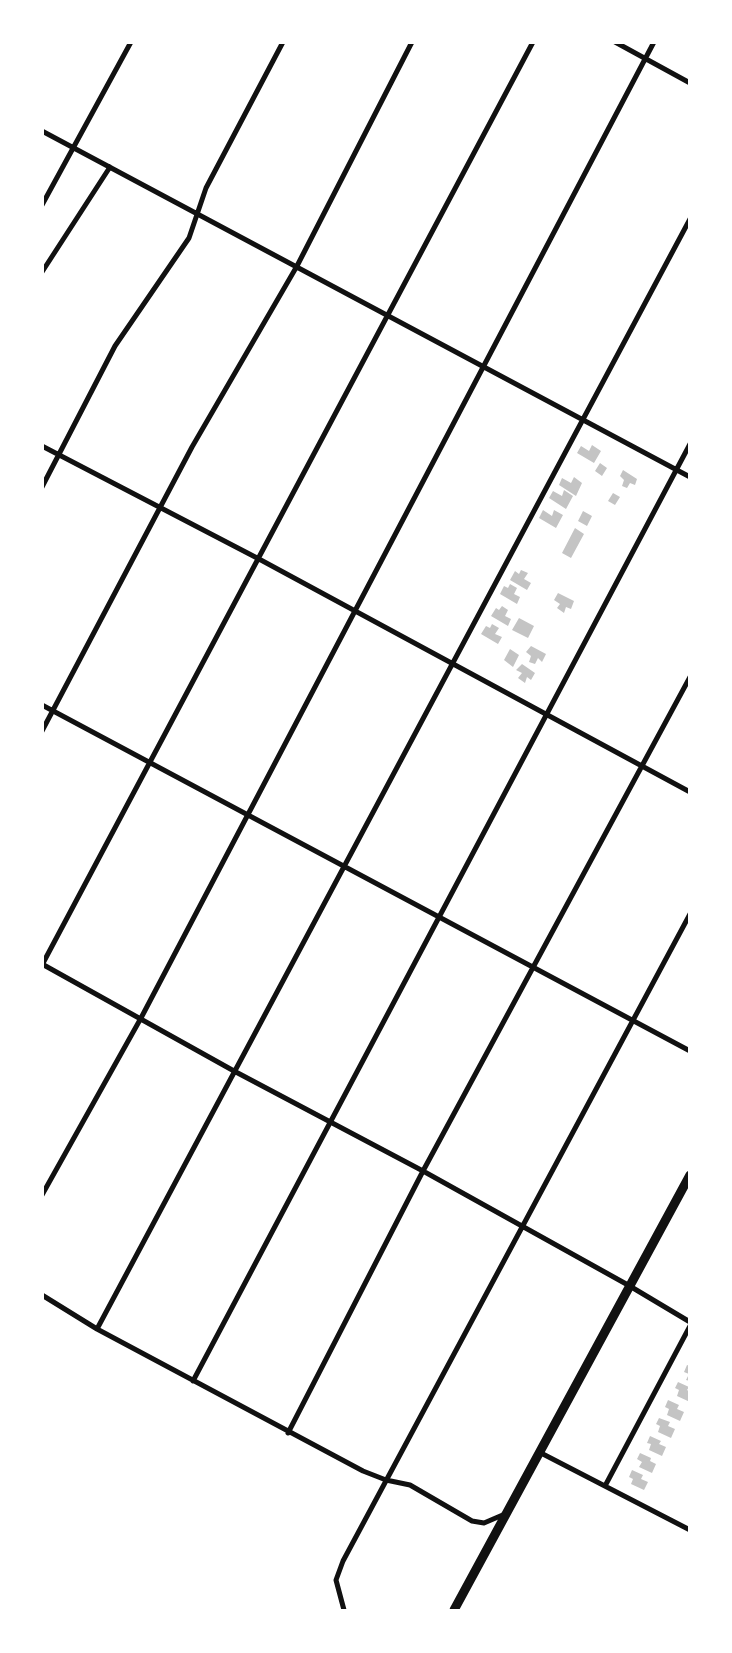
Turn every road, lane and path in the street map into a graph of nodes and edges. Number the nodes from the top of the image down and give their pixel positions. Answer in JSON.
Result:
{"nodes":[{"id":1,"x":131,"y":42,"type":"edge"},
{"id":2,"x":283,"y":42,"type":"edge"},
{"id":3,"x":412,"y":42,"type":"edge"},
{"id":4,"x":532,"y":42,"type":"edge"},
{"id":5,"x":615,"y":42,"type":"edge"},
{"id":6,"x":654,"y":42,"type":"edge"},
{"id":7,"x":645,"y":59,"type":"junction"},
{"id":8,"x":690,"y":83,"type":"edge"},
{"id":9,"x":42,"y":131,"type":"edge"},
{"id":10,"x":75,"y":148,"type":"junction"},
{"id":11,"x":110,"y":167,"type":"junction"},
{"id":12,"x":42,"y":205,"type":"edge"},
{"id":13,"x":198,"y":216,"type":"junction"},
{"id":14,"x":690,"y":220,"type":"edge"},
{"id":15,"x":297,"y":266,"type":"junction"},
{"id":16,"x":42,"y":272,"type":"edge"},
{"id":17,"x":388,"y":316,"type":"junction"},
{"id":18,"x":483,"y":367,"type":"junction"},
{"id":19,"x":582,"y":420,"type":"junction"},
{"id":20,"x":690,"y":444,"type":"edge"},
{"id":21,"x":42,"y":446,"type":"edge"},
{"id":22,"x":59,"y":455,"type":"junction"},
{"id":23,"x":676,"y":470,"type":"junction"},
{"id":24,"x":690,"y":477,"type":"edge"},
{"id":25,"x":42,"y":488,"type":"edge"},
{"id":26,"x":159,"y":508,"type":"junction"},
{"id":27,"x":259,"y":558,"type":"junction"},
{"id":28,"x":355,"y":610,"type":"junction"},
{"id":29,"x":452,"y":663,"type":"junction"},
{"id":30,"x":690,"y":677,"type":"edge"},
{"id":31,"x":42,"y":705,"type":"edge"},
{"id":32,"x":53,"y":711,"type":"junction"},
{"id":33,"x":547,"y":715,"type":"junction"},
{"id":34,"x":42,"y":731,"type":"edge"},
{"id":35,"x":150,"y":764,"type":"junction"},
{"id":36,"x":642,"y":766,"type":"junction"},
{"id":37,"x":690,"y":792,"type":"edge"},
{"id":38,"x":247,"y":816,"type":"junction"},
{"id":39,"x":343,"y":867,"type":"junction"},
{"id":40,"x":690,"y":914,"type":"edge"},
{"id":41,"x":440,"y":918,"type":"junction"},
{"id":42,"x":43,"y":964,"type":"edge"},
{"id":43,"x":533,"y":968,"type":"junction"},
{"id":44,"x":141,"y":1018,"type":"junction"},
{"id":45,"x":632,"y":1021,"type":"junction"},
{"id":46,"x":690,"y":1051,"type":"edge"},
{"id":47,"x":234,"y":1071,"type":"junction"},
{"id":48,"x":329,"y":1122,"type":"junction"},
{"id":49,"x":423,"y":1171,"type":"junction"},
{"id":50,"x":690,"y":1175,"type":"edge"},
{"id":51,"x":42,"y":1195,"type":"edge"},
{"id":52,"x":522,"y":1226,"type":"junction"},
{"id":53,"x":628,"y":1285,"type":"junction"},
{"id":54,"x":42,"y":1296,"type":"edge"},
{"id":55,"x":690,"y":1322,"type":"edge"},
{"id":56,"x":690,"y":1326,"type":"edge"},
{"id":57,"x":97,"y":1329,"type":"junction"},
{"id":58,"x":193,"y":1382,"type":"junction"},
{"id":59,"x":288,"y":1433,"type":"junction"},
{"id":60,"x":539,"y":1452,"type":"junction"},
{"id":61,"x":386,"y":1480,"type":"junction"},
{"id":62,"x":605,"y":1486,"type":"junction"},
{"id":63,"x":506,"y":1513,"type":"junction"},
{"id":64,"x":690,"y":1530,"type":"edge"},
{"id":65,"x":344,"y":1610,"type":"edge"},
{"id":66,"x":454,"y":1610,"type":"edge"}],
"edges":[{"from":1,"to":10,"type":"street"},
{"from":2,"to":13,"type":"street"},
{"from":3,"to":15,"type":"street"},
{"from":4,"to":17,"type":"street"},
{"from":5,"to":7,"type":"street"},
{"from":6,"to":7,"type":"street"},
{"from":7,"to":8,"type":"street"},
{"from":7,"to":18,"type":"street"},
{"from":9,"to":10,"type":"street"},
{"from":10,"to":11,"type":"street"},
{"from":10,"to":12,"type":"street"},
{"from":11,"to":13,"type":"street"},
{"from":11,"to":16,"type":"street"},
{"from":13,"to":15,"type":"street"},
{"from":13,"to":22,"type":"street"},
{"from":14,"to":19,"type":"street"},
{"from":15,"to":17,"type":"street"},
{"from":15,"to":26,"type":"street"},
{"from":17,"to":18,"type":"street"},
{"from":17,"to":27,"type":"street"},
{"from":18,"to":19,"type":"street"},
{"from":18,"to":28,"type":"street"},
{"from":19,"to":23,"type":"street"},
{"from":19,"to":29,"type":"street"},
{"from":20,"to":23,"type":"street"},
{"from":21,"to":22,"type":"street"},
{"from":22,"to":25,"type":"street"},
{"from":22,"to":26,"type":"street"},
{"from":23,"to":24,"type":"street"},
{"from":23,"to":33,"type":"street"},
{"from":26,"to":27,"type":"street"},
{"from":26,"to":32,"type":"street"},
{"from":27,"to":28,"type":"street"},
{"from":27,"to":35,"type":"street"},
{"from":28,"to":29,"type":"street"},
{"from":28,"to":38,"type":"street"},
{"from":29,"to":33,"type":"street"},
{"from":29,"to":39,"type":"street"},
{"from":30,"to":36,"type":"street"},
{"from":31,"to":32,"type":"street"},
{"from":32,"to":34,"type":"street"},
{"from":32,"to":35,"type":"street"},
{"from":33,"to":36,"type":"street"},
{"from":33,"to":41,"type":"street"},
{"from":35,"to":38,"type":"street"},
{"from":35,"to":42,"type":"street"},
{"from":36,"to":37,"type":"street"},
{"from":36,"to":43,"type":"street"},
{"from":38,"to":39,"type":"street"},
{"from":38,"to":44,"type":"street"},
{"from":39,"to":41,"type":"street"},
{"from":39,"to":47,"type":"street"},
{"from":40,"to":45,"type":"street"},
{"from":41,"to":43,"type":"street"},
{"from":41,"to":48,"type":"street"},
{"from":42,"to":44,"type":"street"},
{"from":43,"to":45,"type":"street"},
{"from":43,"to":49,"type":"street"},
{"from":44,"to":47,"type":"street"},
{"from":44,"to":51,"type":"street"},
{"from":45,"to":46,"type":"street"},
{"from":45,"to":52,"type":"street"},
{"from":47,"to":48,"type":"street"},
{"from":47,"to":57,"type":"street"},
{"from":48,"to":49,"type":"street"},
{"from":48,"to":58,"type":"street"},
{"from":49,"to":52,"type":"street"},
{"from":49,"to":59,"type":"street"},
{"from":50,"to":53,"type":"street"},
{"from":52,"to":53,"type":"street"},
{"from":52,"to":61,"type":"street"},
{"from":53,"to":55,"type":"street"},
{"from":53,"to":60,"type":"street"},
{"from":54,"to":57,"type":"street"},
{"from":56,"to":62,"type":"street"},
{"from":57,"to":58,"type":"street"},
{"from":58,"to":59,"type":"street"},
{"from":59,"to":61,"type":"street"},
{"from":60,"to":62,"type":"street"},
{"from":60,"to":63,"type":"street"},
{"from":61,"to":63,"type":"street"},
{"from":61,"to":65,"type":"street"},
{"from":62,"to":64,"type":"street"},
{"from":63,"to":66,"type":"street"}]}
